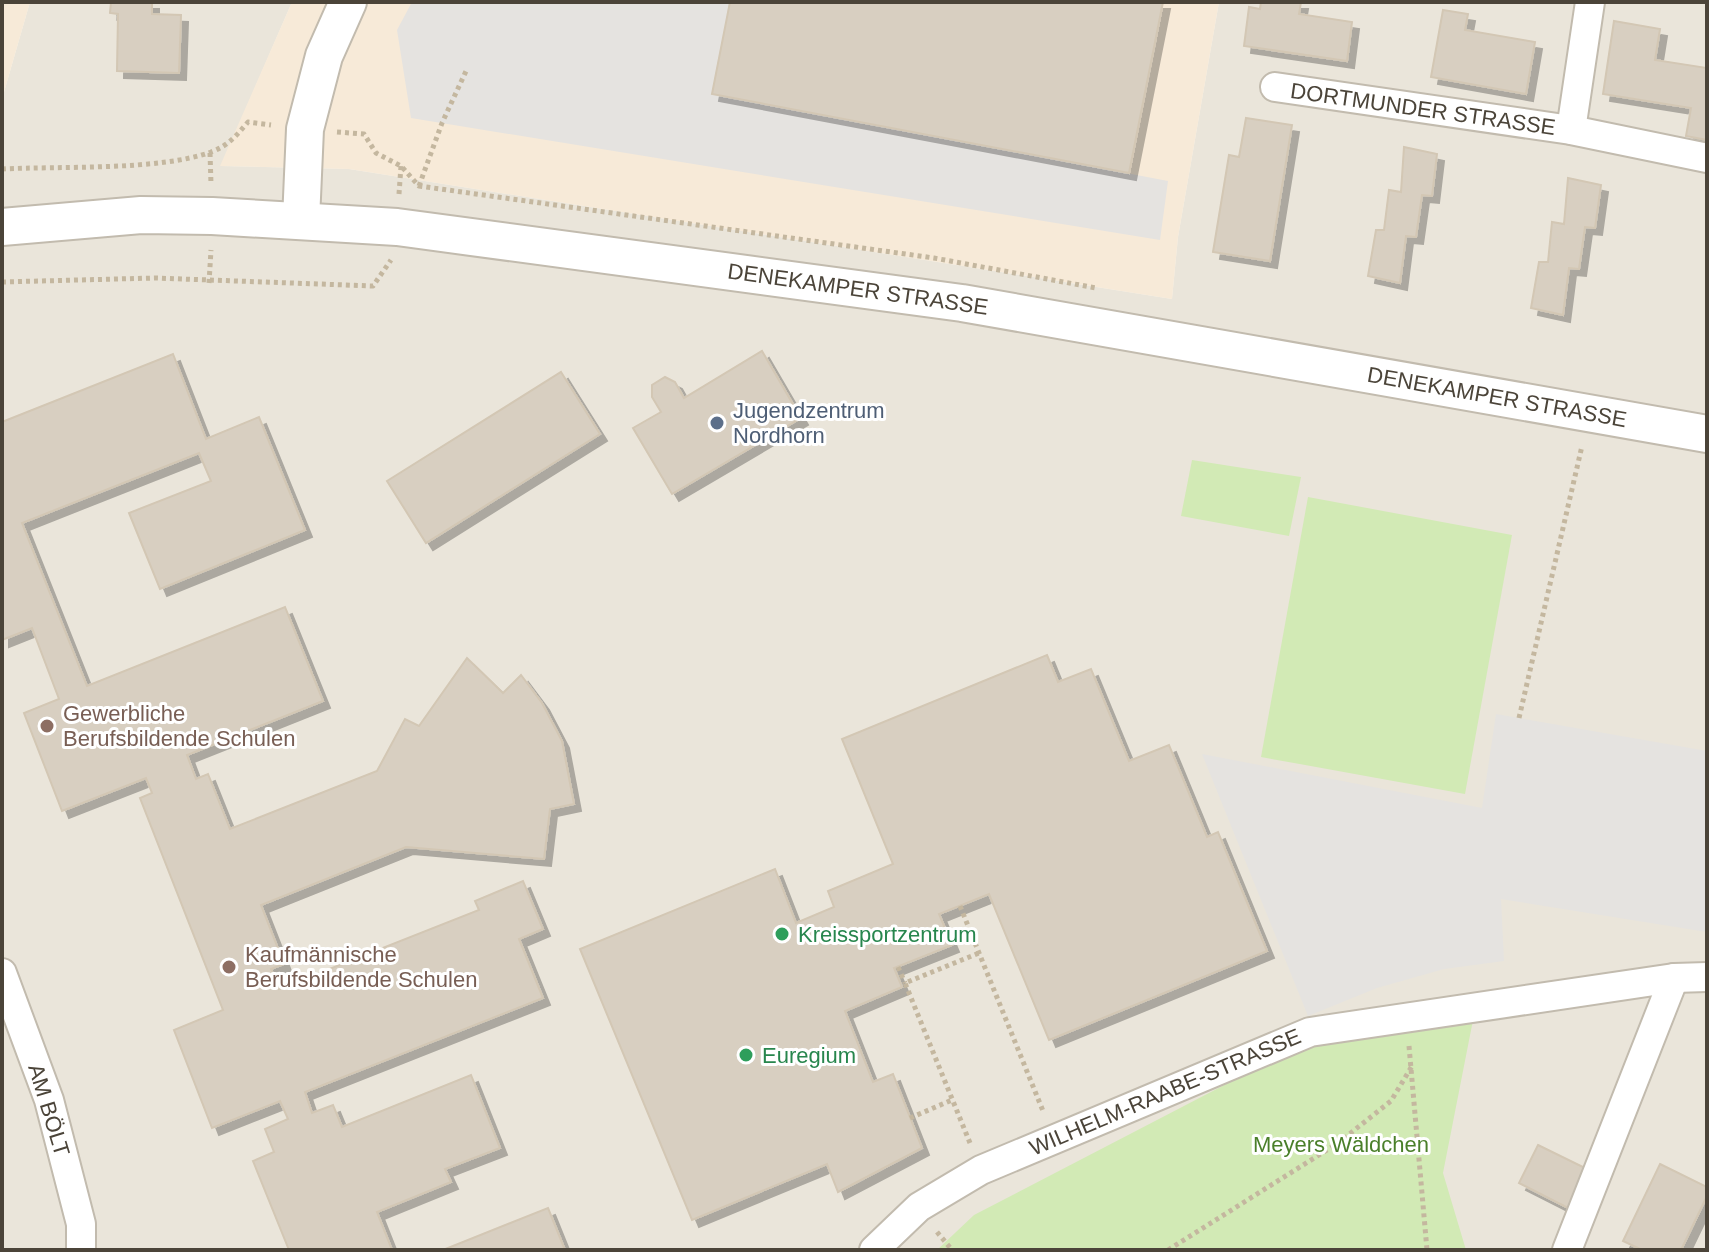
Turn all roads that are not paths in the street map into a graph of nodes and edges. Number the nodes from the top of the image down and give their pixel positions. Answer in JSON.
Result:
{"nodes":[{"id":1,"x":348,"y":2,"type":"edge"},
{"id":2,"x":1590,"y":2,"type":"edge"},
{"id":3,"x":1275,"y":87,"type":"dead end"},
{"id":4,"x":1571,"y":130,"type":"junction"},
{"id":5,"x":1707,"y":158,"type":"edge"},
{"id":6,"x":301,"y":220,"type":"junction"},
{"id":7,"x":2,"y":227,"type":"edge"},
{"id":8,"x":1707,"y":434,"type":"edge"},
{"id":9,"x":2,"y":973,"type":"edge"},
{"id":10,"x":1707,"y":977,"type":"edge"},
{"id":11,"x":1674,"y":978,"type":"junction"},
{"id":12,"x":81,"y":1250,"type":"edge"},
{"id":13,"x":874,"y":1250,"type":"edge"},
{"id":14,"x":1567,"y":1250,"type":"edge"}],
"edges":[{"from":1,"to":6,"type":"street"},
{"from":2,"to":4,"type":"street","name":"DORTMUNDER STRASSE"},
{"from":3,"to":4,"type":"street","name":"DORTMUNDER STRASSE"},
{"from":4,"to":5,"type":"street","name":"DORTMUNDER STRASSE"},
{"from":6,"to":7,"type":"street","name":"DENEKAMPER STRASSE"},
{"from":6,"to":8,"type":"street","name":"DENEKAMPER STRASSE"},
{"from":9,"to":12,"type":"street","name":"AM BÖLT"},
{"from":10,"to":11,"type":"street","name":"WILHELM-RAABE-STRASSE"},
{"from":11,"to":13,"type":"street","name":"WILHELM-RAABE-STRASSE"},
{"from":11,"to":14,"type":"street"}]}
